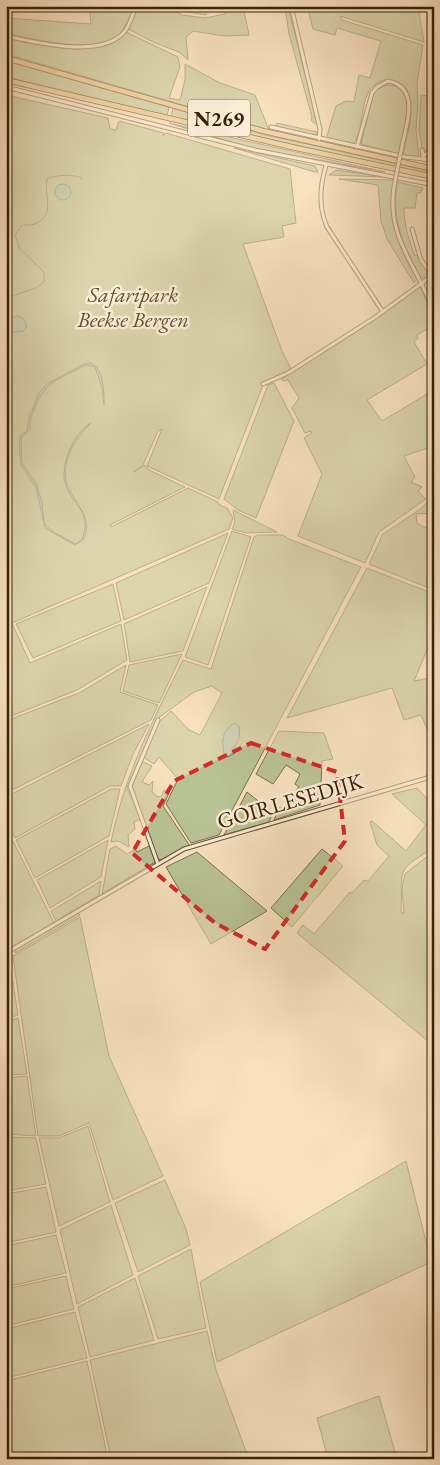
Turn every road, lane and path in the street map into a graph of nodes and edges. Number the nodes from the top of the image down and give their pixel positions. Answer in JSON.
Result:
{"nodes":[{"id":1,"x":136,"y":6,"type":"edge"},
{"id":2,"x":292,"y":6,"type":"edge"},
{"id":3,"x":6,"y":36,"type":"edge"},
{"id":4,"x":6,"y":58,"type":"edge"},
{"id":5,"x":6,"y":80,"type":"edge"},
{"id":6,"x":6,"y":88,"type":"edge"},
{"id":7,"x":271,"y":127,"type":"dead end"},
{"id":8,"x":319,"y":139,"type":"junction"},
{"id":9,"x":357,"y":147,"type":"junction"},
{"id":10,"x":422,"y":150,"type":"dead end"},
{"id":11,"x":434,"y":152,"type":"edge"},
{"id":12,"x":423,"y":155,"type":"junction"},
{"id":13,"x":424,"y":160,"type":"junction"},
{"id":14,"x":434,"y":160,"type":"edge"},
{"id":15,"x":326,"y":165,"type":"junction"},
{"id":16,"x":434,"y":169,"type":"edge"},
{"id":17,"x":434,"y":177,"type":"edge"},
{"id":18,"x":434,"y":185,"type":"edge"},
{"id":19,"x":412,"y":230,"type":"dead end"},
{"id":20,"x":422,"y":283,"type":"junction"},
{"id":21,"x":383,"y":312,"type":"junction"},
{"id":22,"x":434,"y":312,"type":"edge"},
{"id":23,"x":263,"y":384,"type":"dead end"},
{"id":24,"x":158,"y":720,"type":"dead end"},
{"id":25,"x":434,"y":776,"type":"edge"},
{"id":26,"x":158,"y":864,"type":"junction"},
{"id":27,"x":6,"y":953,"type":"edge"}],
"edges":[{"from":1,"to":3,"type":"street"},
{"from":2,"to":8,"type":"street"},
{"from":4,"to":16,"type":"highway","number":"N269"},
{"from":5,"to":17,"type":"highway","number":"N269"},
{"from":6,"to":15,"type":"street"},
{"from":7,"to":8,"type":"street"},
{"from":8,"to":9,"type":"street"},
{"from":9,"to":13,"type":"street"},
{"from":9,"to":20,"type":"street","bridge":true},
{"from":10,"to":12,"type":"street"},
{"from":11,"to":12,"type":"street"},
{"from":12,"to":13,"type":"street"},
{"from":13,"to":14,"type":"street"},
{"from":15,"to":18,"type":"street"},
{"from":15,"to":21,"type":"street"},
{"from":19,"to":20,"type":"street"},
{"from":20,"to":21,"type":"street"},
{"from":20,"to":22,"type":"street"},
{"from":21,"to":23,"type":"street"},
{"from":24,"to":26,"type":"street"},
{"from":25,"to":26,"type":"street","name":"GOIRLESEDIJK"},
{"from":26,"to":27,"type":"street","name":"GOIRLESEDIJK"}]}
